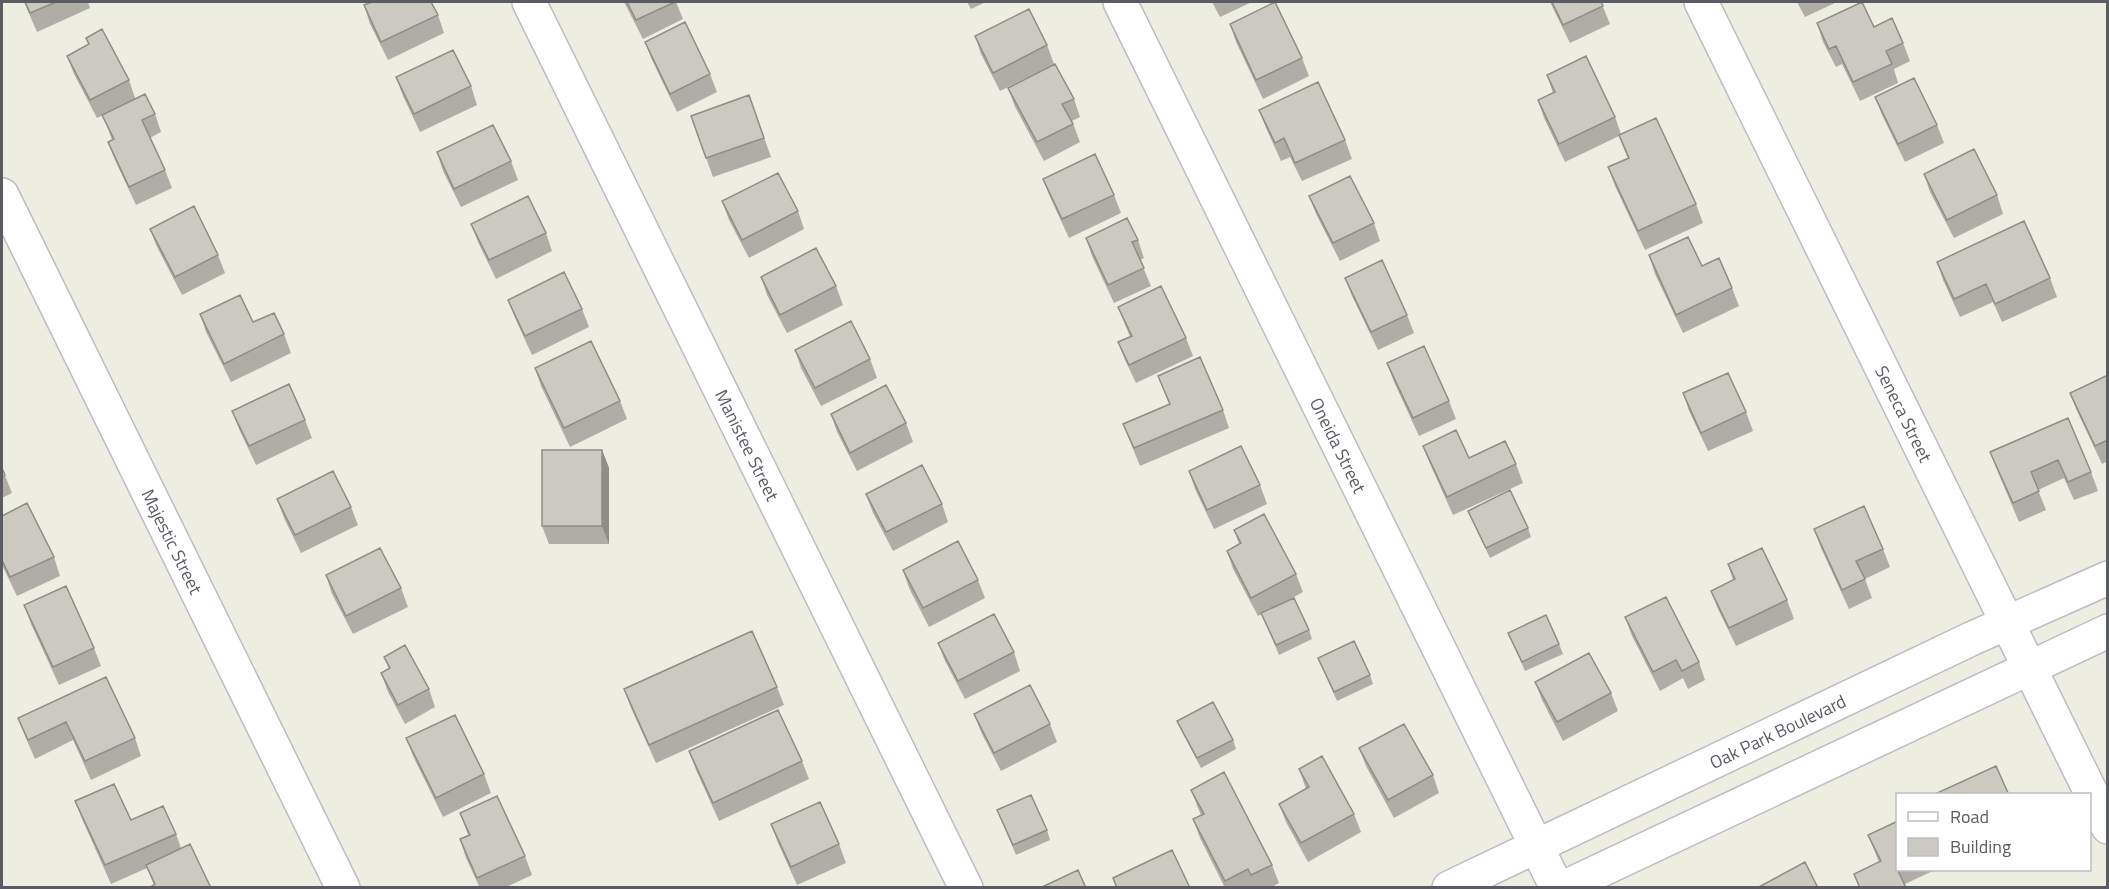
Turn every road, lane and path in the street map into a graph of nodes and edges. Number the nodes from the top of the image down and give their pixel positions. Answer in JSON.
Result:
{"nodes":[{"id":1,"x":529,"y":2,"type":"edge"},
{"id":2,"x":1120,"y":2,"type":"edge"},
{"id":3,"x":1701,"y":2,"type":"edge"},
{"id":4,"x":2,"y":195,"type":"edge"},
{"id":5,"x":2108,"y":578,"type":"edge"},
{"id":6,"x":2007,"y":623,"type":"junction"},
{"id":7,"x":2108,"y":631,"type":"edge"},
{"id":8,"x":2029,"y":667,"type":"junction"},
{"id":9,"x":2108,"y":827,"type":"edge"},
{"id":10,"x":1536,"y":846,"type":"junction"},
{"id":11,"x":343,"y":888,"type":"edge"},
{"id":12,"x":966,"y":888,"type":"edge"},
{"id":13,"x":1449,"y":888,"type":"edge"},
{"id":14,"x":1557,"y":888,"type":"edge"},
{"id":15,"x":1563,"y":888,"type":"edge"}],
"edges":[{"from":1,"to":12,"type":"street","name":"Manistee Street"},
{"from":2,"to":10,"type":"street","name":"Oneida Street"},
{"from":3,"to":6,"type":"street","name":"Seneca Street"},
{"from":4,"to":11,"type":"street","name":"Majestic Street"},
{"from":5,"to":6,"type":"street","name":"Oak Park Boulevard"},
{"from":6,"to":8,"type":"street","name":"Seneca Street"},
{"from":6,"to":10,"type":"street","name":"Oak Park Boulevard"},
{"from":7,"to":8,"type":"street"},
{"from":8,"to":9,"type":"street","name":"Seneca Street"},
{"from":8,"to":15,"type":"street"},
{"from":10,"to":13,"type":"street","name":"Oak Park Boulevard"},
{"from":10,"to":14,"type":"street","name":"Oneida Street"}]}
